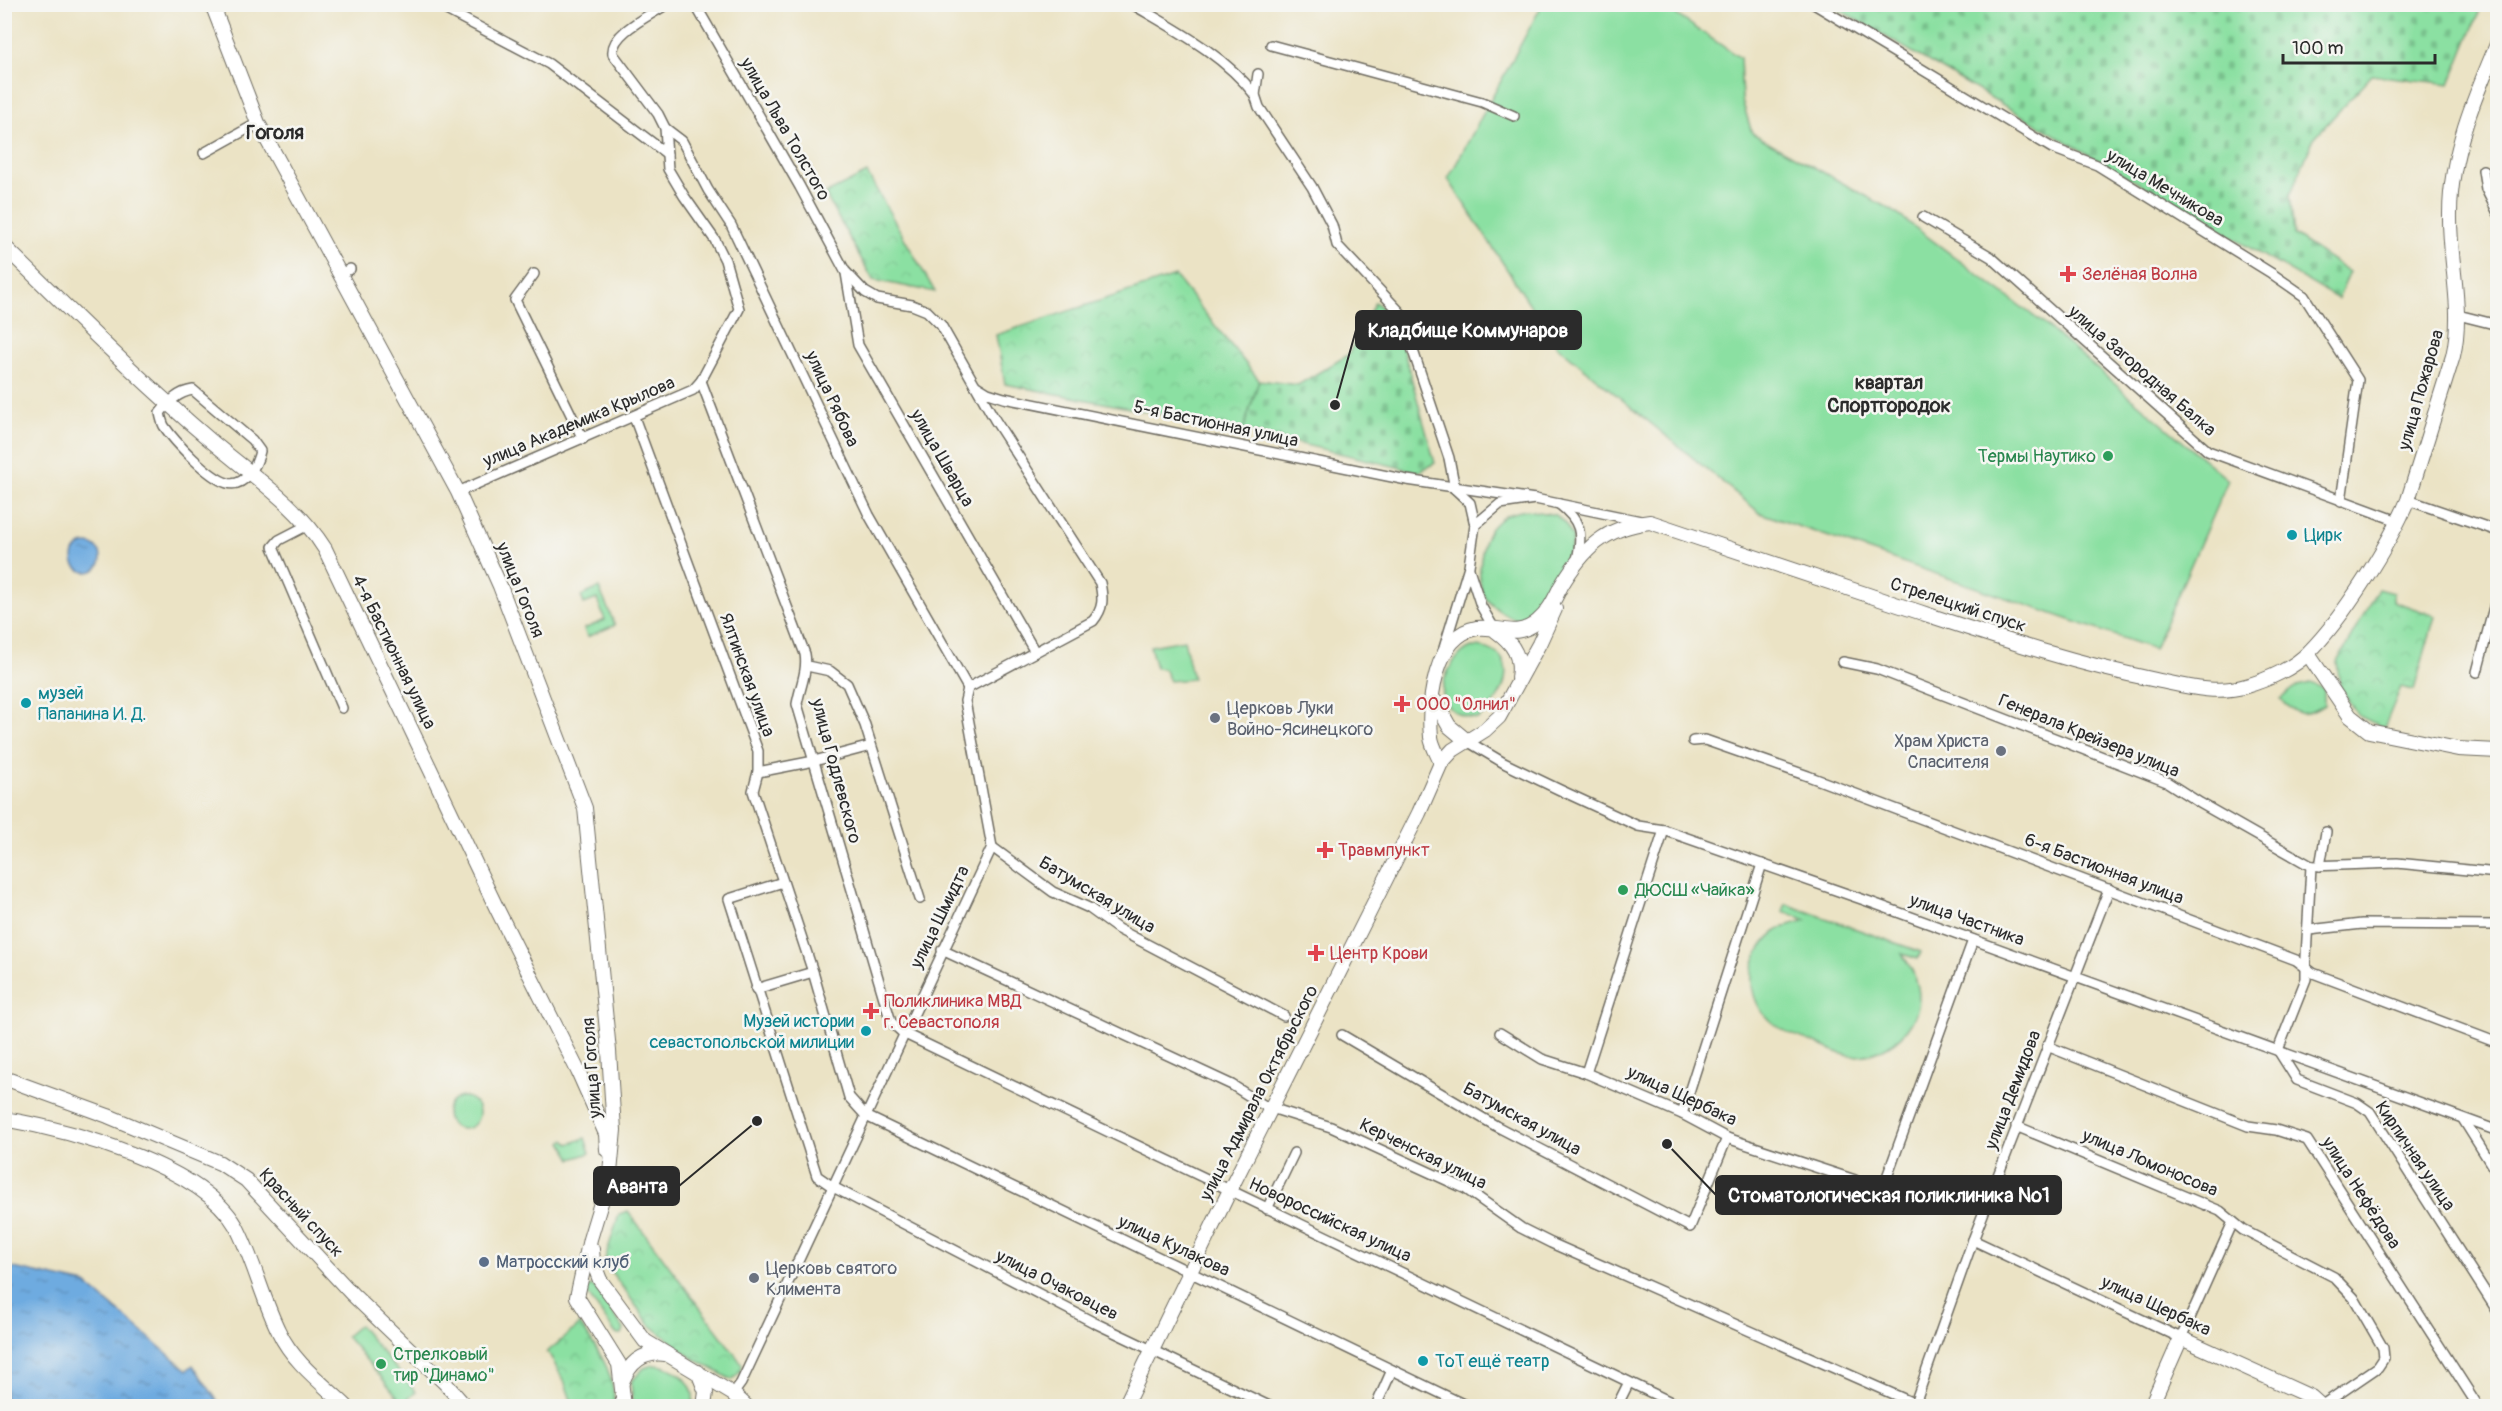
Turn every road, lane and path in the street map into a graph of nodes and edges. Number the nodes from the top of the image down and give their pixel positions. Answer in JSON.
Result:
{"nodes":[{"id":1,"x":212,"y":4,"type":"edge"},
{"id":2,"x":435,"y":4,"type":"edge"},
{"id":3,"x":667,"y":4,"type":"edge"},
{"id":4,"x":695,"y":4,"type":"edge"},
{"id":5,"x":1132,"y":4,"type":"edge"},
{"id":6,"x":1814,"y":4,"type":"edge"},
{"id":7,"x":2498,"y":42,"type":"edge"},
{"id":8,"x":1271,"y":45,"type":"dead end"},
{"id":9,"x":1258,"y":74,"type":"dead end"},
{"id":10,"x":1255,"y":95,"type":"junction"},
{"id":11,"x":1514,"y":116,"type":"dead end"},
{"id":12,"x":258,"y":123,"type":"junction"},
{"id":13,"x":665,"y":128,"type":"junction"},
{"id":14,"x":204,"y":153,"type":"dead end"},
{"id":15,"x":667,"y":154,"type":"junction"},
{"id":16,"x":2483,"y":170,"type":"dead end"},
{"id":17,"x":2498,"y":213,"type":"edge"},
{"id":18,"x":1923,"y":217,"type":"dead end"},
{"id":19,"x":4,"y":246,"type":"edge"},
{"id":20,"x":845,"y":271,"type":"junction"},
{"id":21,"x":534,"y":274,"type":"dead end"},
{"id":22,"x":739,"y":309,"type":"joint"},
{"id":23,"x":2458,"y":315,"type":"junction"},
{"id":24,"x":2498,"y":325,"type":"edge"},
{"id":25,"x":701,"y":381,"type":"junction"},
{"id":26,"x":973,"y":383,"type":"junction"},
{"id":27,"x":1004,"y":398,"type":"junction"},
{"id":28,"x":169,"y":402,"type":"junction"},
{"id":29,"x":634,"y":417,"type":"junction"},
{"id":30,"x":994,"y":420,"type":"junction"},
{"id":31,"x":583,"y":439,"type":"junction"},
{"id":32,"x":250,"y":473,"type":"junction"},
{"id":33,"x":1455,"y":489,"type":"junction"},
{"id":34,"x":458,"y":492,"type":"junction"},
{"id":35,"x":1535,"y":499,"type":"junction"},
{"id":36,"x":2408,"y":500,"type":"junction"},
{"id":37,"x":2341,"y":501,"type":"junction"},
{"id":38,"x":1557,"y":502,"type":"junction"},
{"id":39,"x":2398,"y":521,"type":"junction"},
{"id":40,"x":1650,"y":522,"type":"junction"},
{"id":41,"x":308,"y":525,"type":"junction"},
{"id":42,"x":1475,"y":525,"type":"junction"},
{"id":43,"x":2498,"y":531,"type":"edge"},
{"id":44,"x":1577,"y":560,"type":"junction"},
{"id":45,"x":1468,"y":566,"type":"junction"},
{"id":46,"x":2498,"y":592,"type":"edge"},
{"id":47,"x":1495,"y":630,"type":"junction"},
{"id":48,"x":1035,"y":652,"type":"junction"},
{"id":49,"x":2308,"y":654,"type":"junction"},
{"id":50,"x":1440,"y":657,"type":"junction"},
{"id":51,"x":1843,"y":662,"type":"dead end"},
{"id":52,"x":807,"y":666,"type":"junction"},
{"id":53,"x":2478,"y":672,"type":"dead end"},
{"id":54,"x":2279,"y":673,"type":"joint"},
{"id":55,"x":1516,"y":686,"type":"junction"},
{"id":56,"x":968,"y":688,"type":"junction"},
{"id":57,"x":1432,"y":693,"type":"junction"},
{"id":58,"x":342,"y":708,"type":"dead end"},
{"id":59,"x":1467,"y":741,"type":"junction"},
{"id":60,"x":1693,"y":741,"type":"dead end"},
{"id":61,"x":871,"y":746,"type":"junction"},
{"id":62,"x":2498,"y":751,"type":"edge"},
{"id":63,"x":813,"y":761,"type":"junction"},
{"id":64,"x":1441,"y":763,"type":"junction"},
{"id":65,"x":758,"y":772,"type":"junction"},
{"id":66,"x":1664,"y":830,"type":"junction"},
{"id":67,"x":2325,"y":832,"type":"dead end"},
{"id":68,"x":992,"y":847,"type":"junction"},
{"id":69,"x":1762,"y":864,"type":"junction"},
{"id":70,"x":2315,"y":866,"type":"junction"},
{"id":71,"x":2498,"y":873,"type":"edge"},
{"id":72,"x":783,"y":882,"type":"junction"},
{"id":73,"x":2109,"y":889,"type":"junction"},
{"id":74,"x":920,"y":899,"type":"dead end"},
{"id":75,"x":2498,"y":925,"type":"edge"},
{"id":76,"x":2308,"y":930,"type":"junction"},
{"id":77,"x":1973,"y":940,"type":"junction"},
{"id":78,"x":942,"y":950,"type":"junction"},
{"id":79,"x":2305,"y":968,"type":"junction"},
{"id":80,"x":813,"y":972,"type":"junction"},
{"id":81,"x":2075,"y":978,"type":"junction"},
{"id":82,"x":756,"y":989,"type":"junction"},
{"id":83,"x":1284,"y":1016,"type":"dead end"},
{"id":84,"x":903,"y":1033,"type":"junction"},
{"id":85,"x":1500,"y":1033,"type":"dead end"},
{"id":86,"x":1342,"y":1035,"type":"dead end"},
{"id":87,"x":2498,"y":1043,"type":"edge"},
{"id":88,"x":2047,"y":1046,"type":"junction"},
{"id":89,"x":2278,"y":1050,"type":"junction"},
{"id":90,"x":1586,"y":1073,"type":"junction"},
{"id":91,"x":4,"y":1078,"type":"edge"},
{"id":92,"x":1270,"y":1109,"type":"junction"},
{"id":93,"x":1682,"y":1114,"type":"junction"},
{"id":94,"x":866,"y":1116,"type":"junction"},
{"id":95,"x":4,"y":1119,"type":"edge"},
{"id":96,"x":2463,"y":1119,"type":"junction"},
{"id":97,"x":2016,"y":1126,"type":"junction"},
{"id":98,"x":2498,"y":1131,"type":"edge"},
{"id":99,"x":1727,"y":1138,"type":"junction"},
{"id":100,"x":1294,"y":1153,"type":"dead end"},
{"id":101,"x":610,"y":1173,"type":"junction"},
{"id":102,"x":2498,"y":1175,"type":"edge"},
{"id":103,"x":1855,"y":1180,"type":"dead end"},
{"id":104,"x":832,"y":1187,"type":"junction"},
{"id":105,"x":1229,"y":1192,"type":"junction"},
{"id":106,"x":1879,"y":1199,"type":"dead end"},
{"id":107,"x":1267,"y":1209,"type":"junction"},
{"id":108,"x":2233,"y":1222,"type":"junction"},
{"id":109,"x":590,"y":1239,"type":"junction"},
{"id":110,"x":1973,"y":1240,"type":"junction"},
{"id":111,"x":1191,"y":1272,"type":"junction"},
{"id":112,"x":2498,"y":1312,"type":"edge"},
{"id":113,"x":2181,"y":1338,"type":"junction"},
{"id":114,"x":1153,"y":1351,"type":"junction"},
{"id":115,"x":668,"y":1354,"type":"junction"},
{"id":116,"x":1392,"y":1370,"type":"junction"},
{"id":117,"x":698,"y":1372,"type":"junction"},
{"id":118,"x":622,"y":1382,"type":"junction"},
{"id":119,"x":1628,"y":1384,"type":"junction"},
{"id":120,"x":733,"y":1394,"type":"junction"},
{"id":121,"x":1916,"y":1406,"type":"edge"},
{"id":122,"x":2321,"y":1406,"type":"edge"},
{"id":123,"x":346,"y":1407,"type":"edge"},
{"id":124,"x":465,"y":1407,"type":"edge"},
{"id":125,"x":624,"y":1407,"type":"edge"},
{"id":126,"x":704,"y":1407,"type":"edge"},
{"id":127,"x":746,"y":1407,"type":"edge"},
{"id":128,"x":1125,"y":1407,"type":"edge"},
{"id":129,"x":1269,"y":1407,"type":"edge"},
{"id":130,"x":1376,"y":1407,"type":"edge"},
{"id":131,"x":1467,"y":1407,"type":"edge"},
{"id":132,"x":1617,"y":1407,"type":"edge"},
{"id":133,"x":1679,"y":1407,"type":"edge"},
{"id":134,"x":2151,"y":1407,"type":"edge"},
{"id":135,"x":2478,"y":1407,"type":"edge"}],
"edges":[{"from":1,"to":12,"type":"main road","name":"улица Гоголя"},
{"from":2,"to":15,"type":"street"},
{"from":3,"to":13,"type":"street","name":"улица Рябова"},
{"from":4,"to":20,"type":"street","name":"улица Льва Толстого"},
{"from":5,"to":10,"type":"street"},
{"from":6,"to":37,"type":"street","name":"улица Мечникова"},
{"from":7,"to":23,"type":"main road","name":"улица Пожарова"},
{"from":8,"to":11,"type":"street"},
{"from":9,"to":10,"type":"street"},
{"from":10,"to":33,"type":"street"},
{"from":12,"to":14,"type":"street"},
{"from":12,"to":34,"type":"main road","name":"улица Гоголя"},
{"from":13,"to":15,"type":"street","name":"улица Рябова"},
{"from":13,"to":56,"type":"street","name":"улица Рябова"},
{"from":15,"to":22,"type":"street","name":"улица Рябова"},
{"from":16,"to":17,"type":"street"},
{"from":18,"to":37,"type":"street","name":"улица Загородная Балка"},
{"from":19,"to":28,"type":"main road","name":"4-я Бастионная улица"},
{"from":20,"to":26,"type":"street"},
{"from":20,"to":48,"type":"street","name":"улица Шварца"},
{"from":21,"to":31,"type":"street"},
{"from":22,"to":25,"type":"street","name":"улица Академика Крылова"},
{"from":23,"to":24,"type":"street"},
{"from":23,"to":36,"type":"main road","name":"улица Пожарова"},
{"from":25,"to":29,"type":"street","name":"улица Академика Крылова"},
{"from":25,"to":52,"type":"street"},
{"from":26,"to":27,"type":"street","name":"5-я Бастионная улица"},
{"from":26,"to":30,"type":"street"},
{"from":27,"to":30,"type":"street"},
{"from":27,"to":33,"type":"street","name":"5-я Бастионная улица"},
{"from":28,"to":32,"type":"main road","name":"4-я Бастионная улица"},
{"from":28,"to":32,"type":"street"},
{"from":28,"to":32,"type":"street"},
{"from":29,"to":31,"type":"street","name":"улица Академика Крылова"},
{"from":29,"to":65,"type":"street","name":"Ялтинская улица"},
{"from":30,"to":48,"type":"street"},
{"from":31,"to":34,"type":"street","name":"улица Академика Крылова"},
{"from":32,"to":41,"type":"main road","name":"4-я Бастионная улица"},
{"from":33,"to":35,"type":"street","name":"5-я Бастионная улица"},
{"from":33,"to":42,"type":"street"},
{"from":34,"to":101,"type":"main road","name":"улица Гоголя"},
{"from":35,"to":38,"type":"street"},
{"from":35,"to":42,"type":"street"},
{"from":36,"to":39,"type":"main road","name":"улица Пожарова"},
{"from":36,"to":43,"type":"street"},
{"from":37,"to":39,"type":"street","name":"улица Загородная Балка"},
{"from":38,"to":40,"type":"street"},
{"from":38,"to":44,"type":"street"},
{"from":39,"to":49,"type":"main road","name":"улица Пожарова"},
{"from":40,"to":44,"type":"main road","name":"Стрелецкий спуск"},
{"from":40,"to":54,"type":"main road","name":"Стрелецкий спуск"},
{"from":41,"to":58,"type":"street"},
{"from":41,"to":101,"type":"main road","name":"4-я Бастионная улица"},
{"from":42,"to":45,"type":"street"},
{"from":44,"to":47,"type":"main road"},
{"from":44,"to":55,"type":"main road"},
{"from":45,"to":47,"type":"street"},
{"from":45,"to":50,"type":"street"},
{"from":46,"to":53,"type":"street"},
{"from":47,"to":50,"type":"main road"},
{"from":47,"to":55,"type":"main road"},
{"from":48,"to":56,"type":"street"},
{"from":49,"to":54,"type":"main road","name":"улица Пожарова"},
{"from":49,"to":62,"type":"main road"},
{"from":50,"to":57,"type":"main road"},
{"from":51,"to":70,"type":"street","name":"Генерала Крейзера улица"},
{"from":52,"to":61,"type":"street"},
{"from":52,"to":63,"type":"street","name":"улица Годлевского"},
{"from":55,"to":59,"type":"main road"},
{"from":56,"to":68,"type":"street"},
{"from":57,"to":59,"type":"main road"},
{"from":57,"to":64,"type":"main road"},
{"from":59,"to":64,"type":"main road","name":"улица Адмирала Октябрьского"},
{"from":59,"to":66,"type":"street","name":"улица Частника"},
{"from":60,"to":73,"type":"street","name":"6-я Бастионная улица"},
{"from":61,"to":63,"type":"street"},
{"from":61,"to":74,"type":"street"},
{"from":63,"to":65,"type":"street"},
{"from":63,"to":84,"type":"street","name":"улица Годлевского"},
{"from":64,"to":92,"type":"main road","name":"улица Адмирала Октябрьского"},
{"from":65,"to":72,"type":"street","name":"Ялтинская улица"},
{"from":66,"to":69,"type":"street","name":"улица Частника"},
{"from":66,"to":90,"type":"street"},
{"from":67,"to":70,"type":"street"},
{"from":68,"to":78,"type":"street","name":"улица Шмидта"},
{"from":68,"to":83,"type":"street","name":"Батумская улица"},
{"from":69,"to":77,"type":"street","name":"улица Частника"},
{"from":69,"to":93,"type":"street"},
{"from":70,"to":71,"type":"street"},
{"from":70,"to":76,"type":"street"},
{"from":72,"to":80,"type":"street","name":"Ялтинская улица"},
{"from":72,"to":82,"type":"street"},
{"from":73,"to":79,"type":"street","name":"6-я Бастионная улица"},
{"from":73,"to":81,"type":"street","name":"улица Демидова"},
{"from":75,"to":76,"type":"street"},
{"from":76,"to":79,"type":"street"},
{"from":77,"to":81,"type":"street","name":"улица Частника"},
{"from":77,"to":106,"type":"street"},
{"from":78,"to":84,"type":"street","name":"улица Шмидта"},
{"from":78,"to":92,"type":"street","name":"Керченская улица"},
{"from":79,"to":87,"type":"street","name":"6-я Бастионная улица"},
{"from":79,"to":89,"type":"street"},
{"from":80,"to":82,"type":"street"},
{"from":80,"to":94,"type":"street","name":"Ялтинская улица"},
{"from":81,"to":88,"type":"street","name":"улица Демидова"},
{"from":81,"to":89,"type":"street","name":"улица Частника"},
{"from":82,"to":104,"type":"street"},
{"from":84,"to":94,"type":"street","name":"улица Шмидта"},
{"from":84,"to":105,"type":"street","name":"Новороссийская улица"},
{"from":85,"to":90,"type":"street","name":"улица Щербака"},
{"from":86,"to":99,"type":"street","name":"Батумская улица"},
{"from":88,"to":97,"type":"street","name":"улица Демидова"},
{"from":88,"to":135,"type":"street","name":"улица Нефёдова"},
{"from":89,"to":96,"type":"street","name":"улица Частника"},
{"from":89,"to":112,"type":"street","name":"Кирпичная улица"},
{"from":90,"to":93,"type":"street","name":"улица Щербака"},
{"from":91,"to":124,"type":"main road","name":"Красный спуск"},
{"from":92,"to":105,"type":"main road","name":"улица Адмирала Октябрьского"},
{"from":92,"to":121,"type":"street","name":"Керченская улица"},
{"from":93,"to":99,"type":"street","name":"улица Щербака"},
{"from":94,"to":104,"type":"street","name":"улица Шмидта"},
{"from":94,"to":111,"type":"street","name":"улица Кулакова"},
{"from":95,"to":123,"type":"main road"},
{"from":96,"to":98,"type":"street","name":"улица Частника"},
{"from":96,"to":102,"type":"street"},
{"from":97,"to":108,"type":"street","name":"улица Ломоносова"},
{"from":97,"to":110,"type":"street","name":"улица Демидова"},
{"from":99,"to":103,"type":"street","name":"улица Щербака"},
{"from":100,"to":107,"type":"street"},
{"from":101,"to":109,"type":"main road","name":"улица Гоголя"},
{"from":104,"to":114,"type":"street","name":"улица Очаковцев"},
{"from":104,"to":120,"type":"street","name":"улица Шмидта"},
{"from":105,"to":107,"type":"street","name":"Новороссийская улица"},
{"from":105,"to":111,"type":"main road","name":"улица Адмирала Октябрьского"},
{"from":107,"to":119,"type":"street","name":"Новороссийская улица"},
{"from":108,"to":113,"type":"street"},
{"from":108,"to":122,"type":"street","name":"улица Ломоносова"},
{"from":109,"to":115,"type":"main road"},
{"from":109,"to":118,"type":"main road","name":"улица Гоголя"},
{"from":110,"to":113,"type":"street","name":"улица Щербака"},
{"from":110,"to":121,"type":"street","name":"улица Демидова"},
{"from":111,"to":114,"type":"main road","name":"улица Адмирала Октябрьского"},
{"from":111,"to":116,"type":"street","name":"улица Кулакова"},
{"from":113,"to":122,"type":"main road","name":"улица Щербака"},
{"from":113,"to":134,"type":"main road"},
{"from":114,"to":128,"type":"main road","name":"улица Адмирала Октябрьского"},
{"from":114,"to":129,"type":"street","name":"улица Очаковцев"},
{"from":115,"to":117,"type":"main road"},
{"from":115,"to":118,"type":"main road"},
{"from":116,"to":130,"type":"street"},
{"from":116,"to":131,"type":"street","name":"улица Кулакова"},
{"from":117,"to":120,"type":"main road"},
{"from":117,"to":126,"type":"main road"},
{"from":118,"to":125,"type":"main road","name":"улица Гоголя"},
{"from":119,"to":132,"type":"street"},
{"from":119,"to":133,"type":"street","name":"Новороссийская улица"},
{"from":120,"to":127,"type":"main road"}]}
